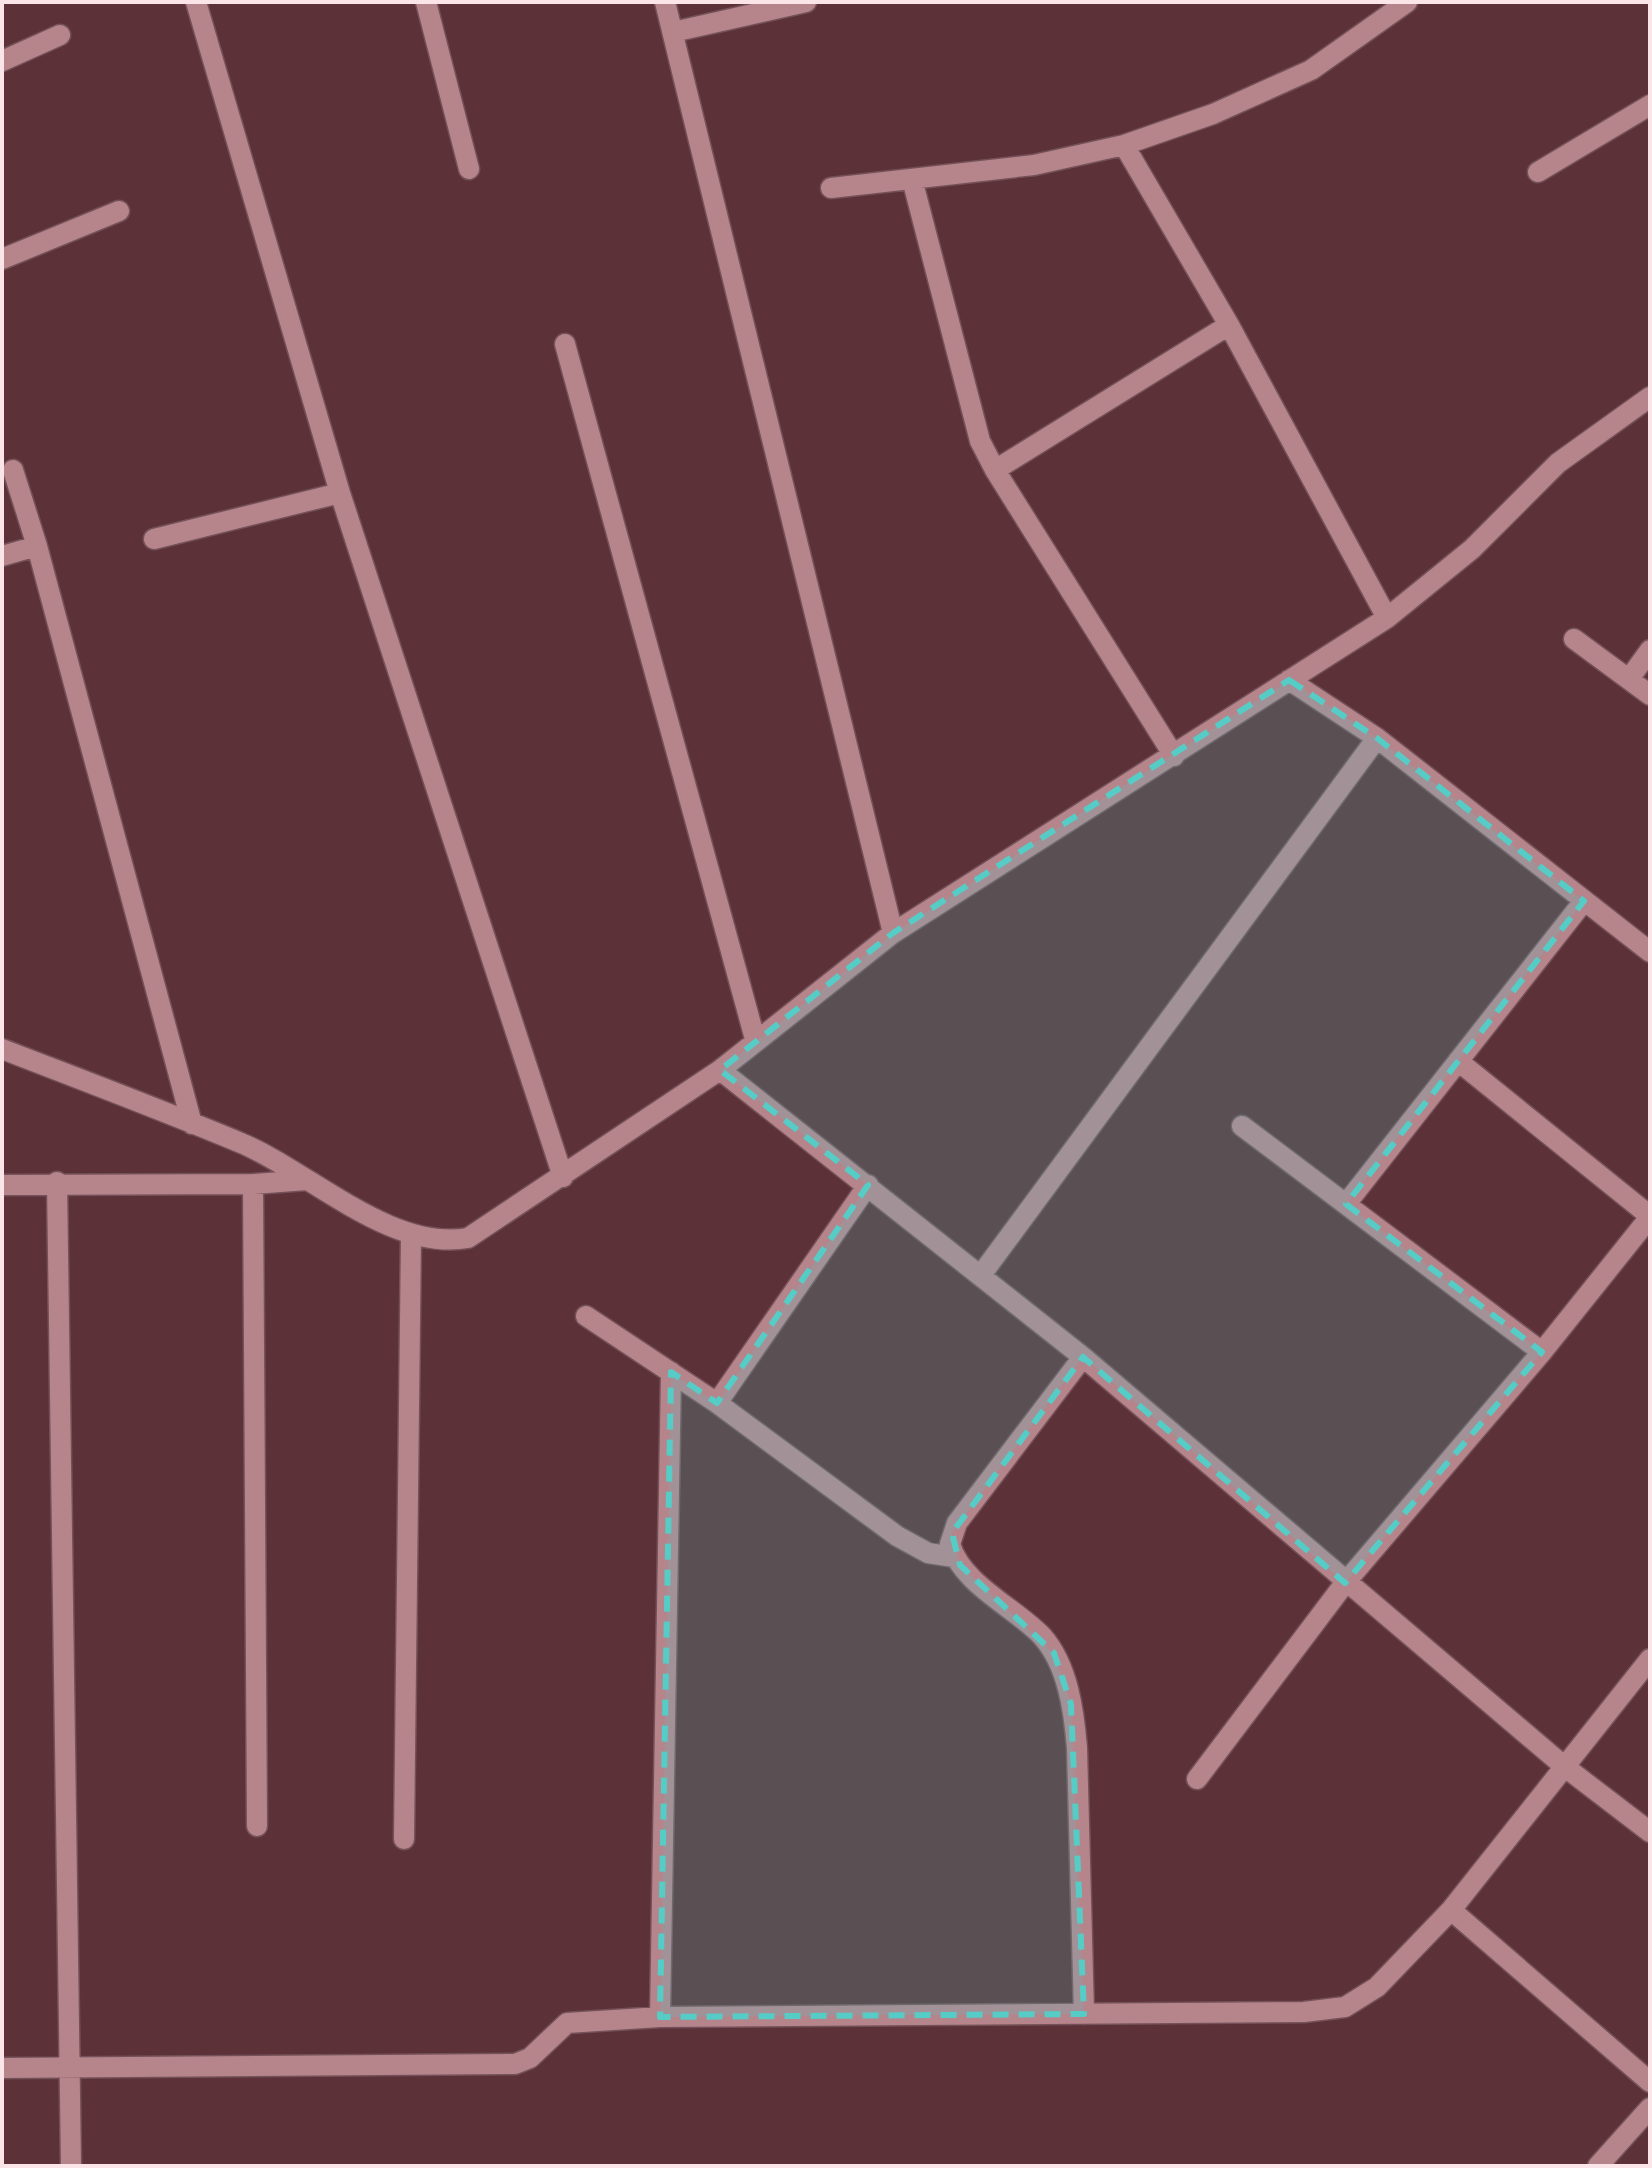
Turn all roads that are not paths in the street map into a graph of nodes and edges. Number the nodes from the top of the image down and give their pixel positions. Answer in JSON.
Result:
{"nodes":[{"id":1,"x":196,"y":2,"type":"edge"},
{"id":2,"x":426,"y":2,"type":"edge"},
{"id":3,"x":665,"y":2,"type":"edge"},
{"id":4,"x":806,"y":2,"type":"edge"},
{"id":5,"x":1407,"y":2,"type":"edge"},
{"id":6,"x":673,"y":32,"type":"junction"},
{"id":7,"x":60,"y":35,"type":"dead end"},
{"id":8,"x":2,"y":61,"type":"edge"},
{"id":9,"x":1650,"y":105,"type":"edge"},
{"id":10,"x":1124,"y":145,"type":"junction"},
{"id":11,"x":469,"y":169,"type":"dead end"},
{"id":12,"x":1538,"y":172,"type":"dead end"},
{"id":13,"x":912,"y":179,"type":"junction"},
{"id":14,"x":831,"y":188,"type":"dead end"},
{"id":15,"x":119,"y":211,"type":"dead end"},
{"id":16,"x":2,"y":259,"type":"edge"},
{"id":17,"x":1229,"y":325,"type":"junction"},
{"id":18,"x":565,"y":344,"type":"dead end"},
{"id":19,"x":1650,"y":397,"type":"edge"},
{"id":20,"x":13,"y":470,"type":"dead end"},
{"id":21,"x":995,"y":470,"type":"junction"},
{"id":22,"x":340,"y":493,"type":"junction"},
{"id":23,"x":154,"y":539,"type":"dead end"},
{"id":24,"x":37,"y":546,"type":"junction"},
{"id":25,"x":2,"y":556,"type":"edge"},
{"id":26,"x":1387,"y":618,"type":"junction"},
{"id":27,"x":1574,"y":639,"type":"dead end"},
{"id":28,"x":1650,"y":650,"type":"edge"},
{"id":29,"x":1629,"y":679,"type":"junction"},
{"id":30,"x":1289,"y":680,"type":"junction"},
{"id":31,"x":1650,"y":695,"type":"edge"},
{"id":32,"x":1377,"y":738,"type":"junction"},
{"id":33,"x":1174,"y":756,"type":"junction"},
{"id":34,"x":1584,"y":901,"type":"junction"},
{"id":35,"x":893,"y":933,"type":"junction"},
{"id":36,"x":1650,"y":952,"type":"edge"},
{"id":37,"x":755,"y":1039,"type":"junction"},
{"id":38,"x":2,"y":1049,"type":"edge"},
{"id":39,"x":1458,"y":1061,"type":"junction"},
{"id":40,"x":720,"y":1070,"type":"junction"},
{"id":41,"x":192,"y":1124,"type":"junction"},
{"id":42,"x":1242,"y":1126,"type":"dead end"},
{"id":43,"x":563,"y":1177,"type":"junction"},
{"id":44,"x":307,"y":1180,"type":"junction"},
{"id":45,"x":57,"y":1182,"type":"junction"},
{"id":46,"x":253,"y":1184,"type":"junction"},
{"id":47,"x":2,"y":1185,"type":"edge"},
{"id":48,"x":868,"y":1185,"type":"junction"},
{"id":49,"x":1346,"y":1204,"type":"junction"},
{"id":50,"x":1650,"y":1217,"type":"edge"},
{"id":51,"x":411,"y":1235,"type":"junction"},
{"id":52,"x":981,"y":1275,"type":"junction"},
{"id":53,"x":586,"y":1316,"type":"dead end"},
{"id":54,"x":1542,"y":1352,"type":"junction"},
{"id":55,"x":1083,"y":1357,"type":"junction"},
{"id":56,"x":671,"y":1372,"type":"junction"},
{"id":57,"x":717,"y":1403,"type":"junction"},
{"id":58,"x":954,"y":1557,"type":"junction"},
{"id":59,"x":1345,"y":1583,"type":"junction"},
{"id":60,"x":1650,"y":1659,"type":"edge"},
{"id":61,"x":1565,"y":1767,"type":"junction"},
{"id":62,"x":1197,"y":1779,"type":"dead end"},
{"id":63,"x":257,"y":1826,"type":"dead end"},
{"id":64,"x":1650,"y":1832,"type":"edge"},
{"id":65,"x":404,"y":1839,"type":"dead end"},
{"id":66,"x":1451,"y":1910,"type":"junction"},
{"id":67,"x":1084,"y":2014,"type":"junction"},
{"id":68,"x":660,"y":2017,"type":"junction"},
{"id":69,"x":70,"y":2067,"type":"junction"},
{"id":70,"x":2,"y":2068,"type":"edge"},
{"id":71,"x":1650,"y":2082,"type":"edge"},
{"id":72,"x":1650,"y":2108,"type":"edge"},
{"id":73,"x":71,"y":2166,"type":"edge"},
{"id":74,"x":1598,"y":2166,"type":"edge"}],
"edges":[{"from":1,"to":22,"type":"street"},
{"from":2,"to":11,"type":"street"},
{"from":3,"to":6,"type":"street"},
{"from":4,"to":6,"type":"street"},
{"from":5,"to":10,"type":"street"},
{"from":6,"to":35,"type":"street"},
{"from":7,"to":8,"type":"street"},
{"from":9,"to":12,"type":"street"},
{"from":10,"to":13,"type":"street"},
{"from":10,"to":17,"type":"street"},
{"from":13,"to":14,"type":"street"},
{"from":13,"to":21,"type":"street"},
{"from":15,"to":16,"type":"street"},
{"from":17,"to":21,"type":"street"},
{"from":17,"to":26,"type":"street"},
{"from":18,"to":37,"type":"street"},
{"from":19,"to":26,"type":"street"},
{"from":20,"to":24,"type":"street"},
{"from":21,"to":33,"type":"street"},
{"from":22,"to":23,"type":"street"},
{"from":22,"to":43,"type":"street"},
{"from":24,"to":25,"type":"street"},
{"from":24,"to":41,"type":"street"},
{"from":26,"to":30,"type":"street"},
{"from":27,"to":29,"type":"street"},
{"from":28,"to":29,"type":"street"},
{"from":29,"to":31,"type":"street"},
{"from":30,"to":32,"type":"street"},
{"from":30,"to":33,"type":"street"},
{"from":32,"to":34,"type":"street"},
{"from":32,"to":52,"type":"street"},
{"from":33,"to":35,"type":"street"},
{"from":34,"to":36,"type":"street"},
{"from":34,"to":39,"type":"street"},
{"from":35,"to":37,"type":"street"},
{"from":37,"to":40,"type":"street"},
{"from":38,"to":41,"type":"street"},
{"from":39,"to":49,"type":"street"},
{"from":39,"to":50,"type":"street"},
{"from":40,"to":43,"type":"street"},
{"from":40,"to":48,"type":"street"},
{"from":41,"to":44,"type":"street"},
{"from":42,"to":49,"type":"street"},
{"from":43,"to":51,"type":"street"},
{"from":44,"to":46,"type":"street"},
{"from":44,"to":51,"type":"street"},
{"from":45,"to":46,"type":"street"},
{"from":45,"to":47,"type":"street"},
{"from":45,"to":69,"type":"street"},
{"from":46,"to":63,"type":"street"},
{"from":48,"to":52,"type":"street"},
{"from":48,"to":57,"type":"street"},
{"from":49,"to":54,"type":"street"},
{"from":50,"to":54,"type":"street"},
{"from":51,"to":65,"type":"street"},
{"from":52,"to":55,"type":"street"},
{"from":53,"to":56,"type":"street"},
{"from":54,"to":59,"type":"street"},
{"from":55,"to":58,"type":"street"},
{"from":55,"to":59,"type":"street"},
{"from":56,"to":57,"type":"street"},
{"from":56,"to":68,"type":"street"},
{"from":57,"to":58,"type":"street"},
{"from":58,"to":67,"type":"street"},
{"from":59,"to":61,"type":"street"},
{"from":59,"to":62,"type":"street"},
{"from":60,"to":61,"type":"street"},
{"from":61,"to":64,"type":"street"},
{"from":61,"to":66,"type":"street"},
{"from":66,"to":67,"type":"street"},
{"from":66,"to":71,"type":"street"},
{"from":67,"to":68,"type":"street"},
{"from":68,"to":69,"type":"street"},
{"from":69,"to":70,"type":"street"},
{"from":69,"to":73,"type":"street"},
{"from":72,"to":74,"type":"street"}]}
